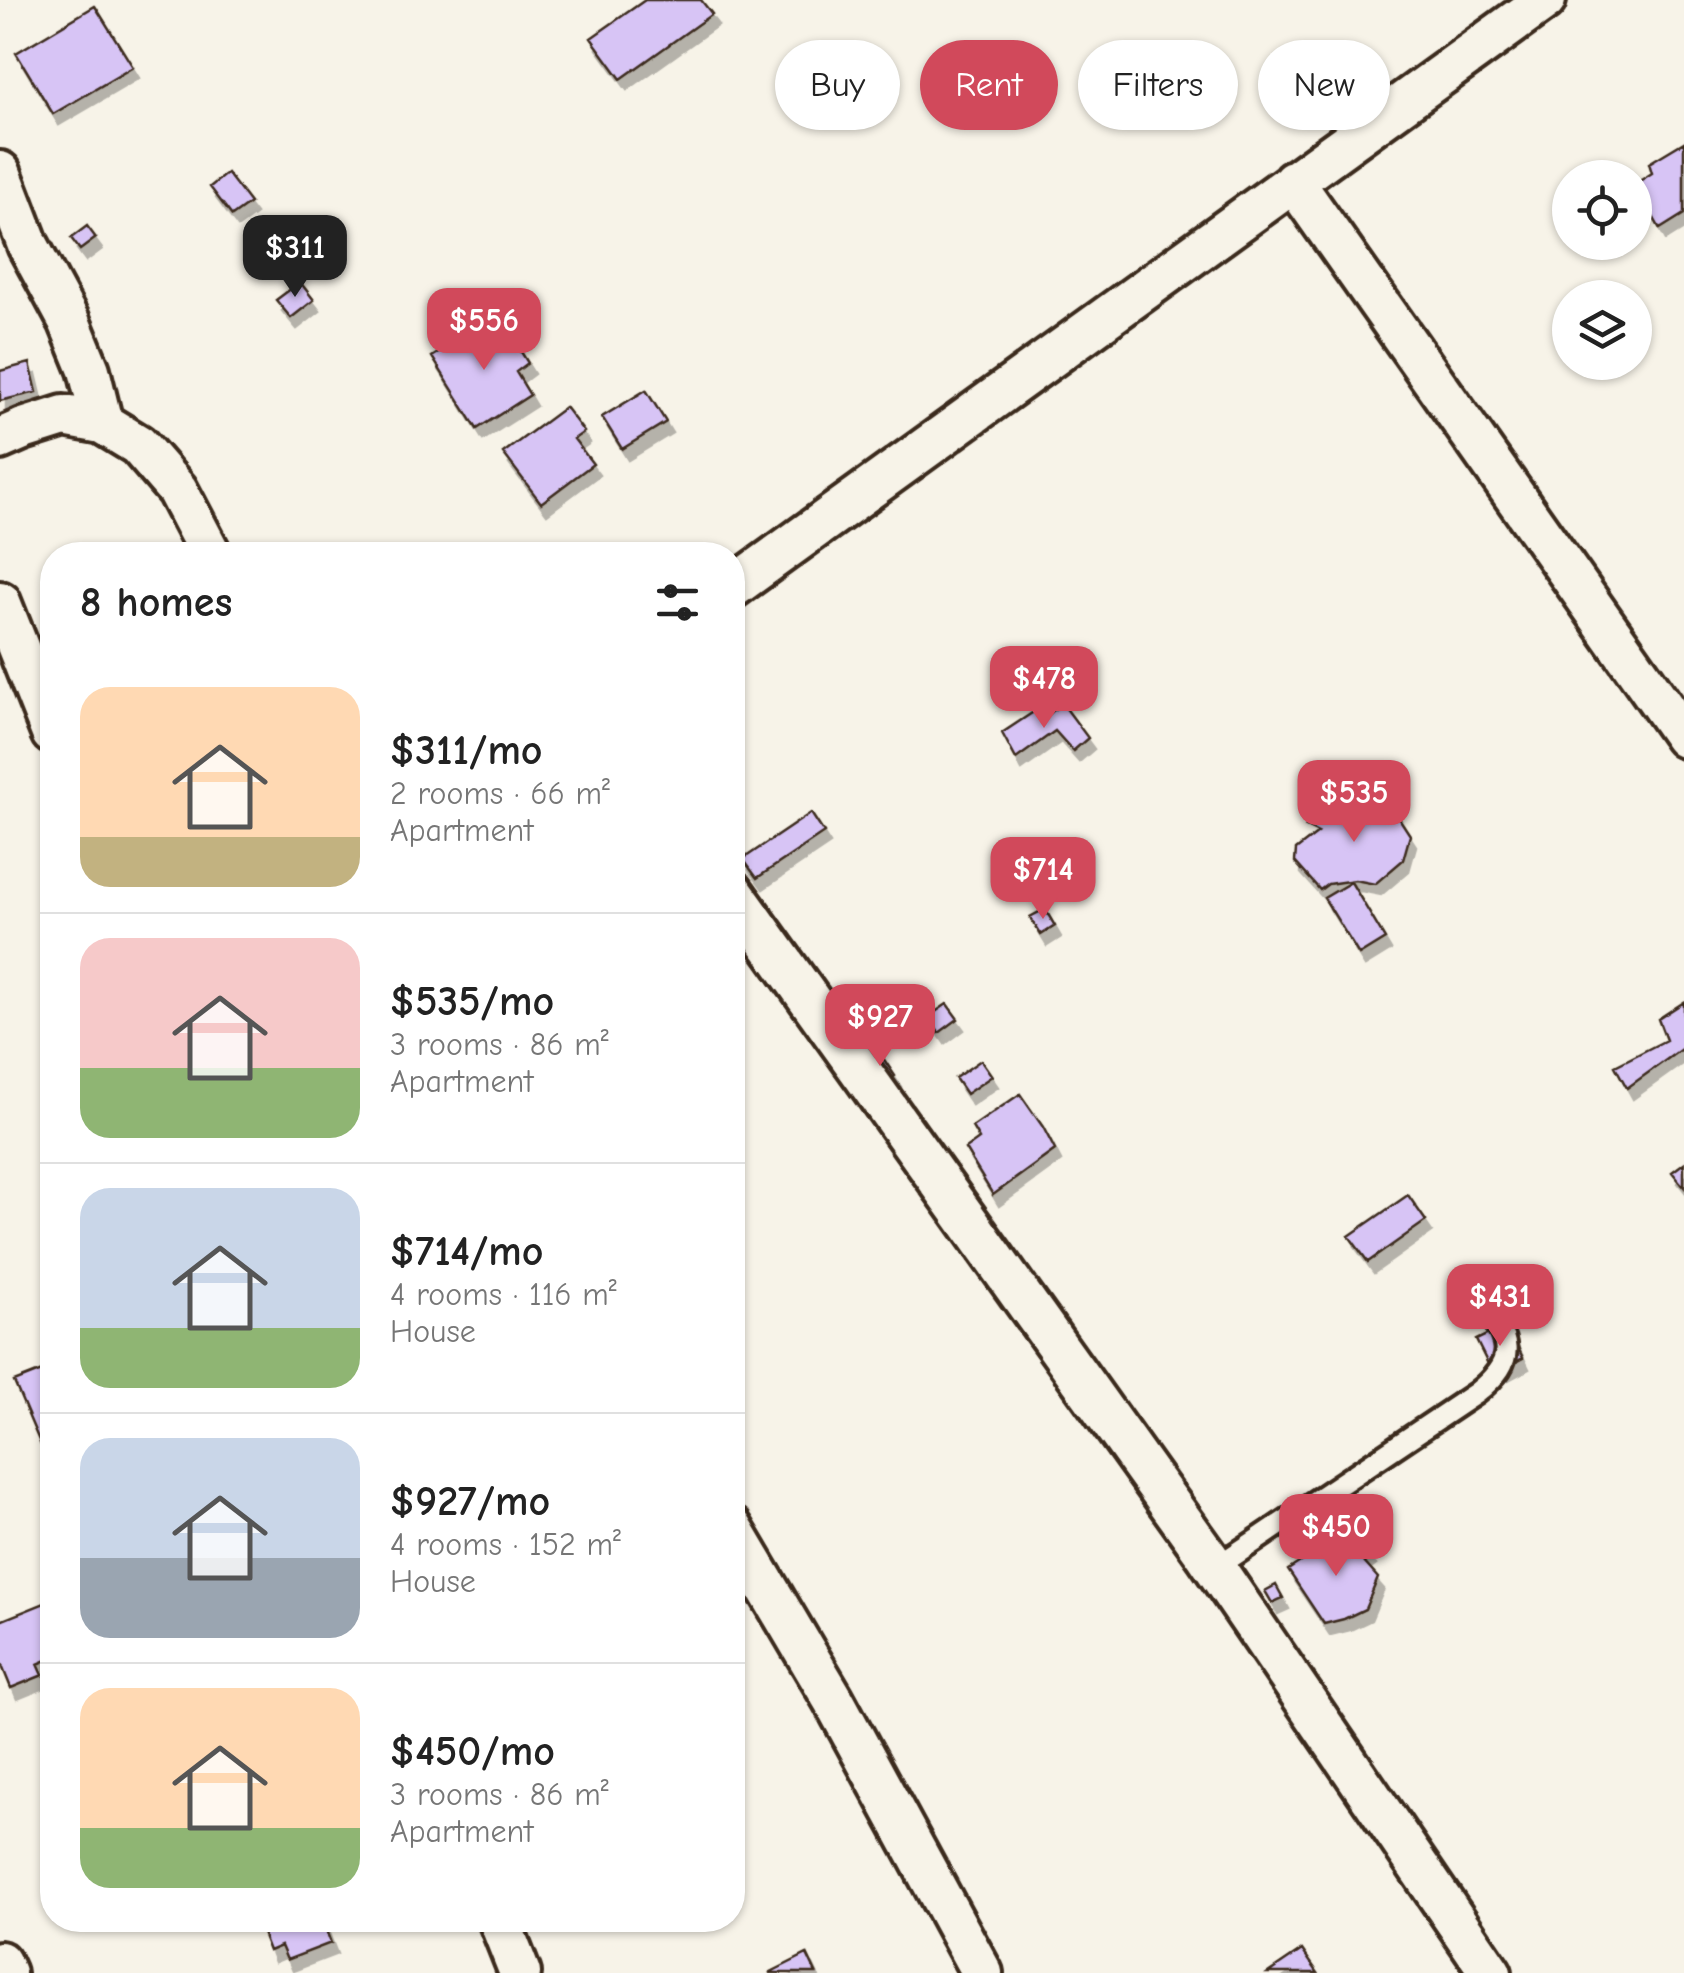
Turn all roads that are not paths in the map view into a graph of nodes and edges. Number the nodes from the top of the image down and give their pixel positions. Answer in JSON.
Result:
{"nodes":[{"id":1,"x":1524,"y":6,"type":"edge"},
{"id":2,"x":0,"y":172,"type":"edge"},
{"id":3,"x":1292,"y":181,"type":"junction"},
{"id":4,"x":102,"y":422,"type":"junction"},
{"id":5,"x":0,"y":439,"type":"edge"},
{"id":6,"x":203,"y":542,"type":"edge"},
{"id":7,"x":745,"y":579,"type":"edge"},
{"id":8,"x":0,"y":602,"type":"edge"},
{"id":9,"x":40,"y":703,"type":"edge"},
{"id":10,"x":1684,"y":737,"type":"edge"},
{"id":11,"x":745,"y":910,"type":"edge"},
{"id":12,"x":1474,"y":1291,"type":"dead end"},
{"id":13,"x":745,"y":1550,"type":"edge"},
{"id":14,"x":1215,"y":1568,"type":"junction"},
{"id":15,"x":504,"y":1932,"type":"edge"},
{"id":16,"x":0,"y":1962,"type":"edge"},
{"id":17,"x":4,"y":1973,"type":"edge"},
{"id":18,"x":520,"y":1973,"type":"edge"},
{"id":19,"x":982,"y":1973,"type":"edge"},
{"id":20,"x":1492,"y":1973,"type":"edge"}],
"edges":[{"from":1,"to":3,"type":"street"},
{"from":2,"to":4,"type":"street"},
{"from":3,"to":7,"type":"street"},
{"from":3,"to":10,"type":"street"},
{"from":4,"to":5,"type":"street"},
{"from":4,"to":6,"type":"street"},
{"from":8,"to":9,"type":"street"},
{"from":11,"to":14,"type":"street"},
{"from":12,"to":14,"type":"lane"},
{"from":13,"to":19,"type":"street"},
{"from":14,"to":20,"type":"street"},
{"from":15,"to":18,"type":"street"},
{"from":16,"to":17,"type":"street"}]}
